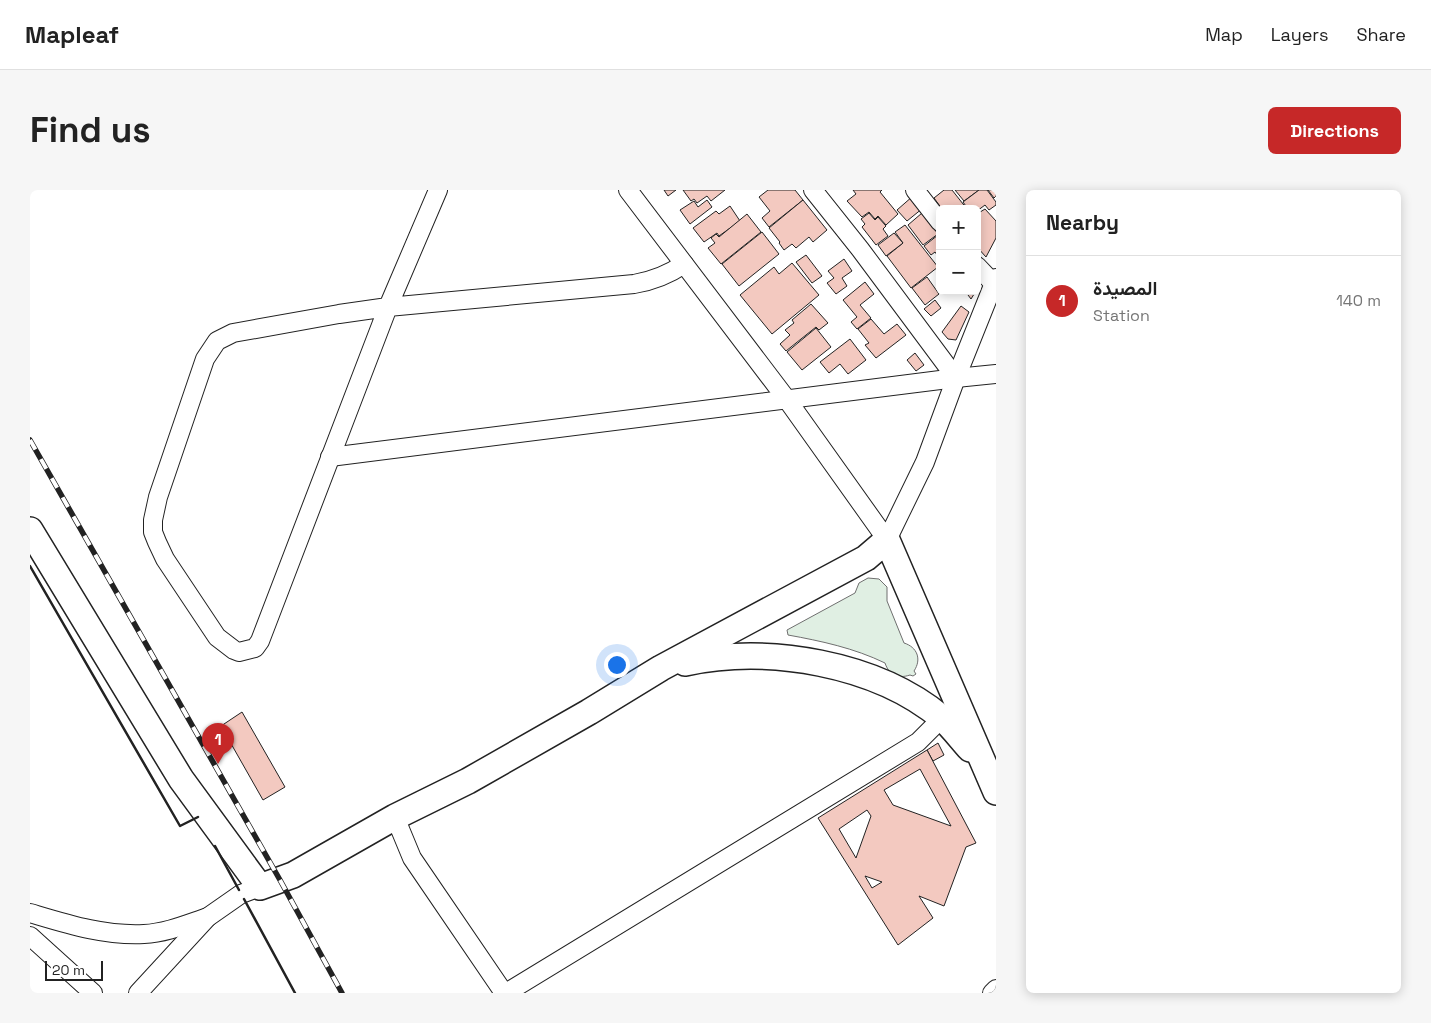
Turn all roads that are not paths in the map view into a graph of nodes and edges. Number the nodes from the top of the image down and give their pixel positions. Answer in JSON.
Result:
{"nodes":[{"id":1,"x":438,"y":190,"type":"edge"},
{"id":2,"x":628,"y":190,"type":"edge"},
{"id":3,"x":813,"y":190,"type":"edge"},
{"id":4,"x":915,"y":190,"type":"edge"},
{"id":5,"x":936,"y":217,"type":"edge"},
{"id":6,"x":684,"y":264,"type":"junction"},
{"id":7,"x":981,"y":269,"type":"edge"},
{"id":8,"x":995,"y":281,"type":"edge"},
{"id":9,"x":388,"y":307,"type":"junction"},
{"id":10,"x":996,"y":374,"type":"edge"},
{"id":11,"x":956,"y":378,"type":"junction"},
{"id":12,"x":788,"y":401,"type":"junction"},
{"id":13,"x":330,"y":457,"type":"junction"},
{"id":14,"x":30,"y":530,"type":"edge"},
{"id":15,"x":887,"y":540,"type":"junction"},
{"id":16,"x":661,"y":668,"type":"junction"},
{"id":17,"x":942,"y":718,"type":"junction"},
{"id":18,"x":983,"y":764,"type":"junction"},
{"id":19,"x":996,"y":792,"type":"edge"},
{"id":20,"x":395,"y":818,"type":"junction"},
{"id":21,"x":260,"y":887,"type":"junction"},
{"id":22,"x":30,"y":913,"type":"edge"},
{"id":23,"x":208,"y":917,"type":"junction"},
{"id":24,"x":30,"y":936,"type":"edge"},
{"id":25,"x":996,"y":989,"type":"edge"},
{"id":26,"x":93,"y":993,"type":"edge"},
{"id":27,"x":138,"y":993,"type":"edge"},
{"id":28,"x":505,"y":993,"type":"edge"},
{"id":29,"x":992,"y":993,"type":"edge"}],
"edges":[{"from":1,"to":9,"type":"street"},
{"from":2,"to":6,"type":"street"},
{"from":3,"to":11,"type":"street"},
{"from":4,"to":5,"type":"street"},
{"from":6,"to":9,"type":"street"},
{"from":6,"to":12,"type":"street"},
{"from":7,"to":8,"type":"street"},
{"from":8,"to":11,"type":"street"},
{"from":9,"to":13,"type":"street"},
{"from":9,"to":13,"type":"street"},
{"from":10,"to":11,"type":"street"},
{"from":11,"to":12,"type":"street"},
{"from":11,"to":15,"type":"street"},
{"from":12,"to":13,"type":"street"},
{"from":12,"to":15,"type":"street"},
{"from":14,"to":21,"type":"street"},
{"from":15,"to":16,"type":"street"},
{"from":15,"to":18,"type":"street"},
{"from":16,"to":17,"type":"street"},
{"from":16,"to":20,"type":"street"},
{"from":17,"to":18,"type":"street"},
{"from":17,"to":28,"type":"street"},
{"from":18,"to":19,"type":"street"},
{"from":20,"to":21,"type":"street"},
{"from":20,"to":28,"type":"street"},
{"from":21,"to":23,"type":"street"},
{"from":22,"to":23,"type":"street"},
{"from":23,"to":27,"type":"street"},
{"from":24,"to":26,"type":"street"},
{"from":25,"to":29,"type":"street"}]}
